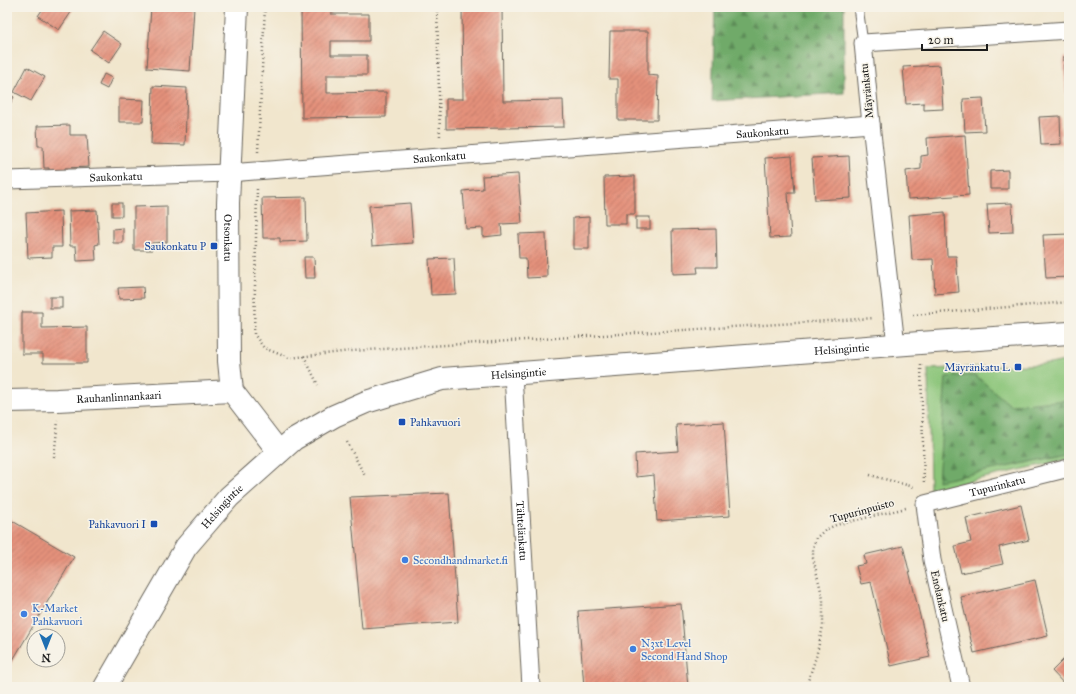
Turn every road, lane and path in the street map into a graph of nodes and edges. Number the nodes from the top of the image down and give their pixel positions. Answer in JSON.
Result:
{"nodes":[{"id":1,"x":237,"y":7,"type":"edge"},
{"id":2,"x":265,"y":7,"type":"edge"},
{"id":3,"x":437,"y":7,"type":"edge"},
{"id":4,"x":858,"y":7,"type":"edge"},
{"id":5,"x":1069,"y":30,"type":"edge"},
{"id":6,"x":863,"y":43,"type":"junction"},
{"id":7,"x":871,"y":124,"type":"junction"},
{"id":8,"x":440,"y":157,"type":"junction"},
{"id":9,"x":257,"y":171,"type":"junction"},
{"id":10,"x":229,"y":174,"type":"junction"},
{"id":11,"x":7,"y":180,"type":"edge"},
{"id":12,"x":1069,"y":302,"type":"edge"},
{"id":13,"x":893,"y":316,"type":"junction"},
{"id":14,"x":1069,"y":333,"type":"edge"},
{"id":15,"x":920,"y":343,"type":"junction"},
{"id":16,"x":896,"y":345,"type":"junction"},
{"id":17,"x":304,"y":356,"type":"junction"},
{"id":18,"x":512,"y":374,"type":"junction"},
{"id":19,"x":318,"y":385,"type":"dead end"},
{"id":20,"x":232,"y":391,"type":"junction"},
{"id":21,"x":7,"y":402,"type":"edge"},
{"id":22,"x":58,"y":421,"type":"dead end"},
{"id":23,"x":347,"y":442,"type":"dead end"},
{"id":24,"x":279,"y":452,"type":"junction"},
{"id":25,"x":54,"y":457,"type":"dead end"},
{"id":26,"x":1069,"y":468,"type":"edge"},
{"id":27,"x":870,"y":475,"type":"dead end"},
{"id":28,"x":365,"y":476,"type":"dead end"},
{"id":29,"x":924,"y":497,"type":"junction"},
{"id":30,"x":105,"y":687,"type":"edge"},
{"id":31,"x":531,"y":687,"type":"edge"},
{"id":32,"x":806,"y":687,"type":"edge"},
{"id":33,"x":961,"y":687,"type":"edge"}],
"edges":[{"from":1,"to":10,"type":"main road","name":"Otsonkatu"},
{"from":2,"to":9,"type":"path"},
{"from":3,"to":8,"type":"path"},
{"from":4,"to":6,"type":"lane"},
{"from":5,"to":6,"type":"street"},
{"from":6,"to":7,"type":"street","name":"Mäyränkatu"},
{"from":7,"to":8,"type":"street","name":"Saukonkatu"},
{"from":7,"to":13,"type":"street","name":"Mäyränkatu"},
{"from":8,"to":9,"type":"street","name":"Saukonkatu"},
{"from":9,"to":10,"type":"street","name":"Saukonkatu"},
{"from":9,"to":17,"type":"path"},
{"from":10,"to":11,"type":"street","name":"Saukonkatu"},
{"from":10,"to":20,"type":"main road","name":"Otsonkatu"},
{"from":12,"to":13,"type":"path"},
{"from":13,"to":16,"type":"street","name":"Mäyränkatu"},
{"from":13,"to":17,"type":"path"},
{"from":14,"to":15,"type":"main road","name":"Helsingintie"},
{"from":15,"to":16,"type":"main road","name":"Helsingintie"},
{"from":15,"to":29,"type":"path"},
{"from":16,"to":18,"type":"main road","name":"Helsingintie"},
{"from":17,"to":19,"type":"path"},
{"from":18,"to":24,"type":"main road","name":"Helsingintie"},
{"from":18,"to":31,"type":"street","name":"Tähtelänkatu"},
{"from":20,"to":21,"type":"main road","name":"Rauhanlinnankaari"},
{"from":20,"to":24,"type":"main road"},
{"from":22,"to":25,"type":"path"},
{"from":23,"to":28,"type":"path"},
{"from":24,"to":30,"type":"main road","name":"Helsingintie"},
{"from":26,"to":29,"type":"street","name":"Tupurinkatu"},
{"from":27,"to":29,"type":"path"},
{"from":29,"to":32,"type":"path","name":"Tupurinpuisto"},
{"from":29,"to":33,"type":"street","name":"Enolankatu"}]}
